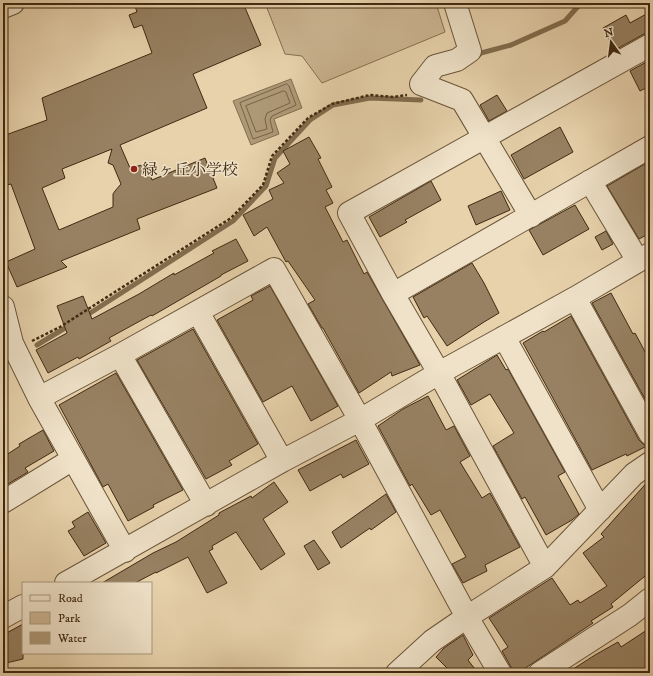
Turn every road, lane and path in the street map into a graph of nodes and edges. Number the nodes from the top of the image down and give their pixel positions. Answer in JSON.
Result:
{"nodes":[{"id":1,"x":13,"y":3,"type":"edge"},
{"id":2,"x":455,"y":3,"type":"edge"},
{"id":3,"x":3,"y":7,"type":"edge"},
{"id":4,"x":650,"y":45,"type":"edge"},
{"id":5,"x":421,"y":84,"type":"junction"},
{"id":6,"x":485,"y":137,"type":"junction"},
{"id":7,"x":650,"y":147,"type":"edge"},
{"id":8,"x":590,"y":181,"type":"junction"},
{"id":9,"x":531,"y":216,"type":"junction"},
{"id":10,"x":644,"y":258,"type":"edge"},
{"id":11,"x":393,"y":294,"type":"junction"},
{"id":12,"x":575,"y":298,"type":"junction"},
{"id":13,"x":3,"y":307,"type":"edge"},
{"id":14,"x":198,"y":312,"type":"junction"},
{"id":15,"x":504,"y":336,"type":"junction"},
{"id":16,"x":15,"y":349,"type":"junction"},
{"id":17,"x":120,"y":355,"type":"junction"},
{"id":18,"x":439,"y":373,"type":"junction"},
{"id":19,"x":39,"y":398,"type":"junction"},
{"id":20,"x":360,"y":420,"type":"junction"},
{"id":21,"x":650,"y":434,"type":"edge"},
{"id":22,"x":73,"y":459,"type":"junction"},
{"id":23,"x":282,"y":461,"type":"junction"},
{"id":24,"x":650,"y":463,"type":"edge"},
{"id":25,"x":3,"y":502,"type":"edge"},
{"id":26,"x":206,"y":505,"type":"junction"},
{"id":27,"x":600,"y":510,"type":"junction"},
{"id":28,"x":125,"y":551,"type":"junction"},
{"id":29,"x":545,"y":567,"type":"junction"},
{"id":30,"x":68,"y":582,"type":"edge"},
{"id":31,"x":650,"y":599,"type":"edge"},
{"id":32,"x":22,"y":607,"type":"edge"},
{"id":33,"x":3,"y":617,"type":"edge"},
{"id":34,"x":467,"y":617,"type":"junction"},
{"id":35,"x":397,"y":673,"type":"edge"},
{"id":36,"x":500,"y":673,"type":"edge"},
{"id":37,"x":540,"y":673,"type":"edge"}],
"edges":[{"from":1,"to":3,"type":"street"},
{"from":2,"to":5,"type":"street"},
{"from":4,"to":6,"type":"street"},
{"from":5,"to":6,"type":"street"},
{"from":5,"to":16,"type":"path"},
{"from":6,"to":9,"type":"street"},
{"from":6,"to":11,"type":"street"},
{"from":7,"to":8,"type":"street"},
{"from":8,"to":9,"type":"street"},
{"from":8,"to":10,"type":"street"},
{"from":9,"to":11,"type":"street"},
{"from":10,"to":12,"type":"street"},
{"from":11,"to":18,"type":"street"},
{"from":12,"to":15,"type":"street"},
{"from":12,"to":21,"type":"street"},
{"from":13,"to":16,"type":"street"},
{"from":14,"to":17,"type":"street"},
{"from":14,"to":20,"type":"street"},
{"from":14,"to":23,"type":"street"},
{"from":15,"to":18,"type":"street"},
{"from":15,"to":27,"type":"street"},
{"from":16,"to":19,"type":"street"},
{"from":17,"to":19,"type":"street"},
{"from":17,"to":26,"type":"street"},
{"from":18,"to":20,"type":"street"},
{"from":18,"to":29,"type":"street"},
{"from":19,"to":22,"type":"street"},
{"from":20,"to":23,"type":"street"},
{"from":20,"to":34,"type":"street"},
{"from":22,"to":25,"type":"street"},
{"from":22,"to":28,"type":"street"},
{"from":23,"to":26,"type":"street"},
{"from":24,"to":27,"type":"street"},
{"from":26,"to":28,"type":"street"},
{"from":27,"to":29,"type":"street"},
{"from":28,"to":30,"type":"street"},
{"from":29,"to":34,"type":"street"},
{"from":31,"to":37,"type":"street"},
{"from":32,"to":33,"type":"street"},
{"from":34,"to":35,"type":"street"},
{"from":34,"to":36,"type":"street"}]}
